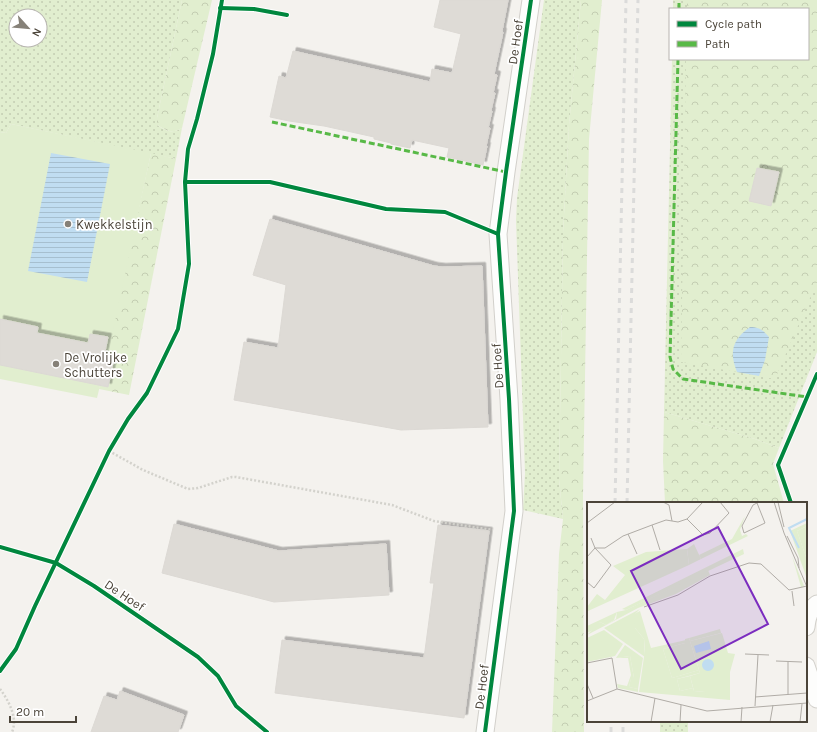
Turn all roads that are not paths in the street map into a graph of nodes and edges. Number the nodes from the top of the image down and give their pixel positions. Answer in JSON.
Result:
{"nodes":[{"id":1,"x":531,"y":0,"type":"edge"},
{"id":2,"x":817,"y":604,"type":"edge"},
{"id":3,"x":807,"y":619,"type":"edge"},
{"id":4,"x":807,"y":669,"type":"edge"},
{"id":5,"x":817,"y":699,"type":"edge"},
{"id":6,"x":485,"y":732,"type":"edge"}],
"edges":[{"from":1,"to":6,"type":"street","name":"De Hoef"},
{"from":2,"to":3,"type":"street"},
{"from":4,"to":5,"type":"street"}]}
